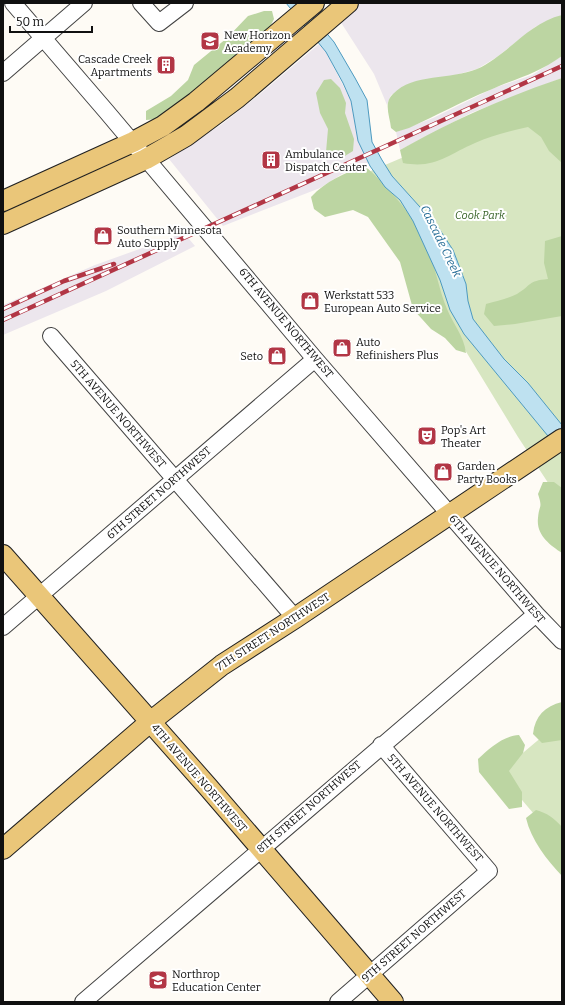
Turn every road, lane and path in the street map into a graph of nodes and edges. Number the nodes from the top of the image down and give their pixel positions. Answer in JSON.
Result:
{"nodes":[{"id":1,"x":12,"y":3,"type":"edge"},
{"id":2,"x":84,"y":3,"type":"edge"},
{"id":3,"x":141,"y":3,"type":"edge"},
{"id":4,"x":185,"y":3,"type":"edge"},
{"id":5,"x":314,"y":3,"type":"edge"},
{"id":6,"x":344,"y":6,"type":"edge"},
{"id":7,"x":42,"y":38,"type":"junction"},
{"id":8,"x":3,"y":73,"type":"edge"},
{"id":9,"x":133,"y":142,"type":"junction"},
{"id":10,"x":146,"y":159,"type":"junction"},
{"id":11,"x":3,"y":201,"type":"edge"},
{"id":12,"x":3,"y":224,"type":"edge"},
{"id":13,"x":51,"y":336,"type":"dead end"},
{"id":14,"x":315,"y":359,"type":"junction"},
{"id":15,"x":562,"y":439,"type":"edge"},
{"id":16,"x":176,"y":480,"type":"junction"},
{"id":17,"x":451,"y":515,"type":"junction"},
{"id":18,"x":3,"y":555,"type":"edge"},
{"id":19,"x":39,"y":597,"type":"junction"},
{"id":20,"x":536,"y":614,"type":"junction"},
{"id":21,"x":295,"y":618,"type":"junction"},
{"id":22,"x":3,"y":627,"type":"edge"},
{"id":23,"x":562,"y":641,"type":"edge"},
{"id":24,"x":150,"y":722,"type":"junction"},
{"id":25,"x":381,"y":745,"type":"junction"},
{"id":26,"x":261,"y":848,"type":"junction"},
{"id":27,"x":3,"y":849,"type":"edge"},
{"id":28,"x":489,"y":871,"type":"joint"},
{"id":29,"x":369,"y":976,"type":"junction"},
{"id":30,"x":82,"y":1002,"type":"edge"},
{"id":31,"x":338,"y":1002,"type":"edge"},
{"id":32,"x":393,"y":1002,"type":"edge"}],
"edges":[{"from":1,"to":7,"type":"street","name":"6TH AVENUE NORTHWEST"},
{"from":2,"to":7,"type":"street"},
{"from":3,"to":4,"type":"street"},
{"from":5,"to":9,"type":"main road"},
{"from":6,"to":10,"type":"main road"},
{"from":7,"to":8,"type":"street"},
{"from":7,"to":9,"type":"street","name":"6TH AVENUE NORTHWEST"},
{"from":9,"to":10,"type":"street","name":"6TH AVENUE NORTHWEST"},
{"from":9,"to":11,"type":"main road"},
{"from":10,"to":12,"type":"main road"},
{"from":10,"to":14,"type":"street","name":"6TH AVENUE NORTHWEST"},
{"from":13,"to":16,"type":"street","name":"5TH AVENUE NORTHWEST"},
{"from":14,"to":16,"type":"street","name":"6TH STREET NORTHWEST"},
{"from":14,"to":17,"type":"street","name":"6TH AVENUE NORTHWEST"},
{"from":15,"to":17,"type":"main road","name":"7TH STREET NORTHWEST"},
{"from":16,"to":19,"type":"street","name":"6TH STREET NORTHWEST"},
{"from":16,"to":21,"type":"street","name":"5TH AVENUE NORTHWEST"},
{"from":17,"to":20,"type":"street","name":"6TH AVENUE NORTHWEST"},
{"from":17,"to":21,"type":"main road","name":"7TH STREET NORTHWEST"},
{"from":18,"to":19,"type":"main road","name":"4TH AVENUE NORTHWEST"},
{"from":19,"to":22,"type":"street","name":"6TH STREET NORTHWEST"},
{"from":19,"to":24,"type":"main road","name":"4TH AVENUE NORTHWEST"},
{"from":20,"to":23,"type":"street","name":"6TH AVENUE NORTHWEST"},
{"from":20,"to":25,"type":"street","name":"8TH STREET NORTHWEST"},
{"from":21,"to":24,"type":"main road","name":"7TH STREET NORTHWEST"},
{"from":24,"to":26,"type":"main road","name":"4TH AVENUE NORTHWEST"},
{"from":24,"to":27,"type":"main road","name":"7TH STREET NORTHWEST"},
{"from":25,"to":26,"type":"street","name":"8TH STREET NORTHWEST"},
{"from":25,"to":28,"type":"street","name":"5TH AVENUE NORTHWEST"},
{"from":26,"to":29,"type":"main road","name":"4TH AVENUE NORTHWEST"},
{"from":26,"to":30,"type":"street","name":"8TH STREET NORTHWEST"},
{"from":28,"to":29,"type":"street","name":"9TH STREET NORTHWEST"},
{"from":29,"to":31,"type":"street","name":"9TH STREET NORTHWEST"},
{"from":29,"to":32,"type":"main road","name":"4TH AVENUE NORTHWEST"}]}
